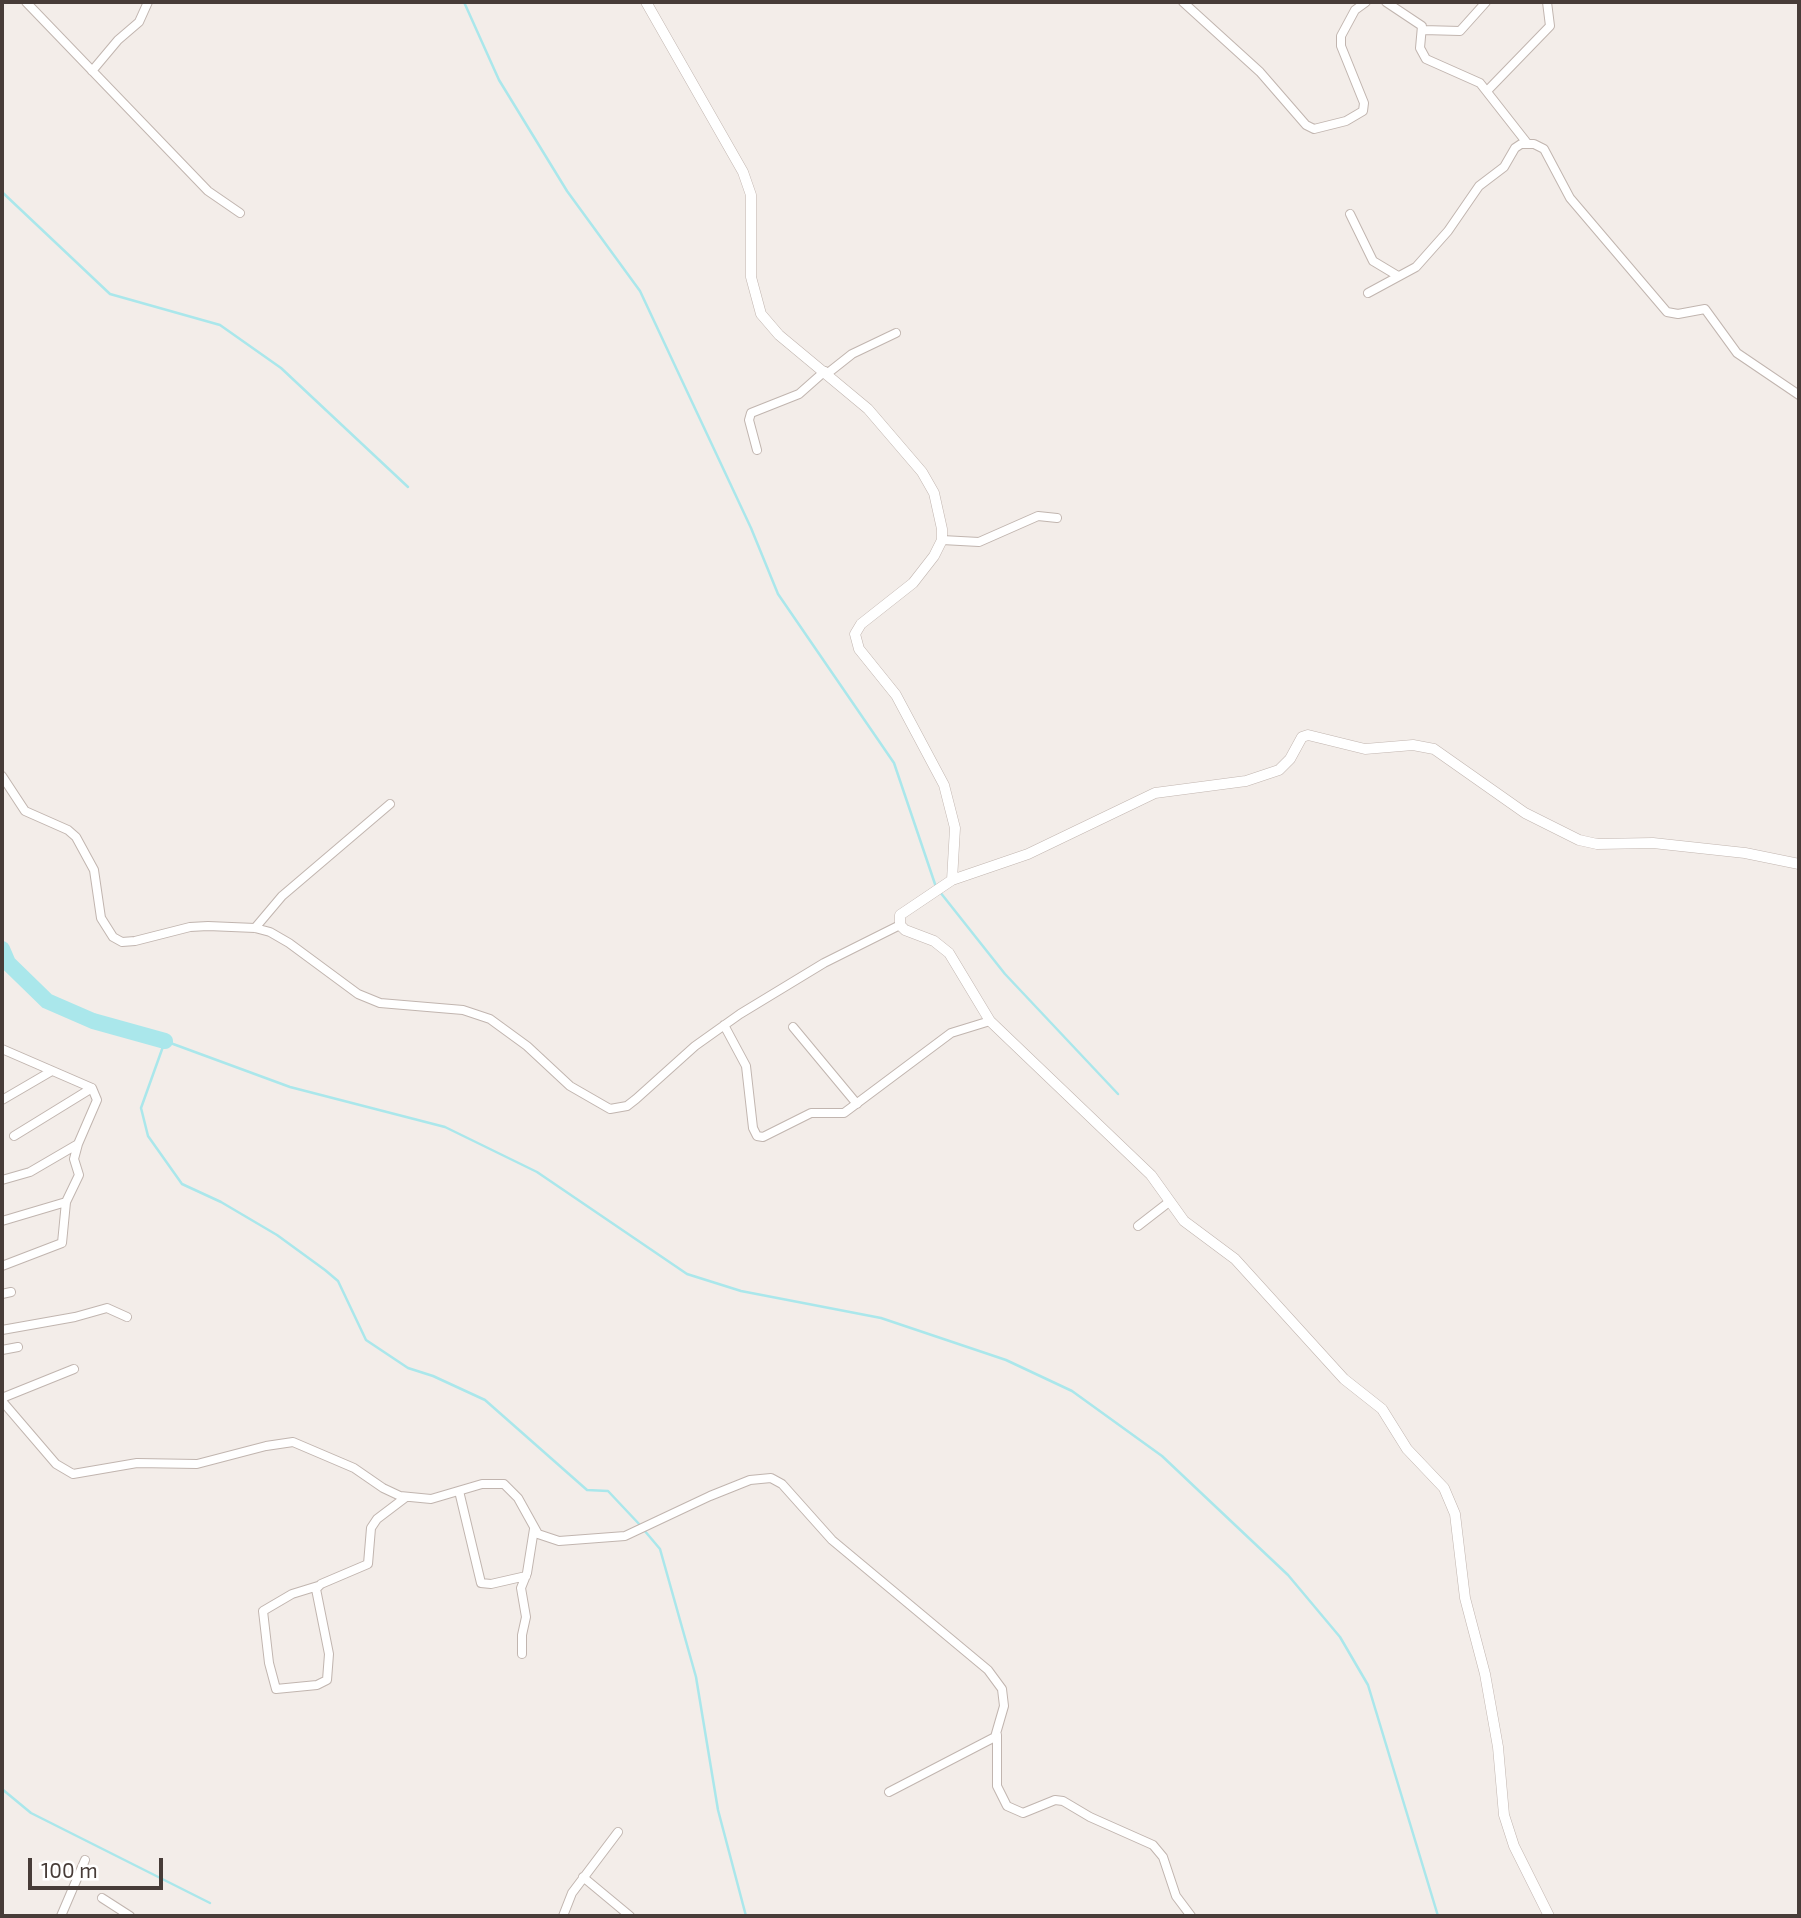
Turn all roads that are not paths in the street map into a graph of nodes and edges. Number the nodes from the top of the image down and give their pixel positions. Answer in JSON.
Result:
{"nodes":[{"id":1,"x":26,"y":2,"type":"edge"},
{"id":2,"x":148,"y":2,"type":"edge"},
{"id":3,"x":646,"y":2,"type":"edge"},
{"id":4,"x":1183,"y":2,"type":"edge"},
{"id":5,"x":1366,"y":2,"type":"edge"},
{"id":6,"x":1386,"y":2,"type":"edge"},
{"id":7,"x":1486,"y":2,"type":"edge"},
{"id":8,"x":1547,"y":2,"type":"edge"},
{"id":9,"x":1423,"y":30,"type":"junction"},
{"id":10,"x":92,"y":71,"type":"junction"},
{"id":11,"x":1488,"y":91,"type":"junction"},
{"id":12,"x":1527,"y":143,"type":"junction"},
{"id":13,"x":240,"y":213,"type":"dead end"},
{"id":14,"x":1350,"y":214,"type":"dead end"},
{"id":15,"x":1398,"y":276,"type":"junction"},
{"id":16,"x":1368,"y":293,"type":"dead end"},
{"id":17,"x":896,"y":333,"type":"dead end"},
{"id":18,"x":826,"y":372,"type":"junction"},
{"id":19,"x":1799,"y":395,"type":"edge"},
{"id":20,"x":757,"y":450,"type":"dead end"},
{"id":21,"x":1057,"y":518,"type":"dead end"},
{"id":22,"x":942,"y":540,"type":"junction"},
{"id":23,"x":2,"y":776,"type":"edge"},
{"id":24,"x":390,"y":804,"type":"dead end"},
{"id":25,"x":1799,"y":864,"type":"edge"},
{"id":26,"x":947,"y":882,"type":"junction"},
{"id":27,"x":900,"y":925,"type":"junction"},
{"id":28,"x":255,"y":928,"type":"junction"},
{"id":29,"x":990,"y":1021,"type":"junction"},
{"id":30,"x":724,"y":1026,"type":"junction"},
{"id":31,"x":793,"y":1027,"type":"dead end"},
{"id":32,"x":2,"y":1049,"type":"edge"},
{"id":33,"x":50,"y":1072,"type":"junction"},
{"id":34,"x":92,"y":1088,"type":"junction"},
{"id":35,"x":2,"y":1100,"type":"edge"},
{"id":36,"x":857,"y":1104,"type":"junction"},
{"id":37,"x":15,"y":1136,"type":"dead end"},
{"id":38,"x":78,"y":1144,"type":"junction"},
{"id":39,"x":2,"y":1180,"type":"edge"},
{"id":40,"x":66,"y":1202,"type":"junction"},
{"id":41,"x":1169,"y":1202,"type":"junction"},
{"id":42,"x":2,"y":1221,"type":"edge"},
{"id":43,"x":1138,"y":1226,"type":"dead end"},
{"id":44,"x":2,"y":1266,"type":"edge"},
{"id":45,"x":11,"y":1292,"type":"dead end"},
{"id":46,"x":2,"y":1294,"type":"edge"},
{"id":47,"x":127,"y":1317,"type":"dead end"},
{"id":48,"x":2,"y":1330,"type":"edge"},
{"id":49,"x":18,"y":1347,"type":"dead end"},
{"id":50,"x":2,"y":1350,"type":"edge"},
{"id":51,"x":74,"y":1369,"type":"dead end"},
{"id":52,"x":2,"y":1399,"type":"edge"},
{"id":53,"x":459,"y":1491,"type":"junction"},
{"id":54,"x":406,"y":1497,"type":"junction"},
{"id":55,"x":534,"y":1530,"type":"junction"},
{"id":56,"x":526,"y":1576,"type":"junction"},
{"id":57,"x":318,"y":1586,"type":"junction"},
{"id":58,"x":523,"y":1654,"type":"dead end"},
{"id":59,"x":997,"y":1735,"type":"junction"},
{"id":60,"x":889,"y":1792,"type":"dead end"},
{"id":61,"x":618,"y":1832,"type":"dead end"},
{"id":62,"x":85,"y":1860,"type":"dead end"},
{"id":63,"x":583,"y":1877,"type":"junction"},
{"id":64,"x":102,"y":1898,"type":"dead end"},
{"id":65,"x":61,"y":1916,"type":"edge"},
{"id":66,"x":130,"y":1916,"type":"edge"},
{"id":67,"x":562,"y":1916,"type":"edge"},
{"id":68,"x":630,"y":1916,"type":"edge"},
{"id":69,"x":1191,"y":1916,"type":"edge"},
{"id":70,"x":1549,"y":1916,"type":"edge"}],
"edges":[{"from":1,"to":10,"type":"street"},
{"from":2,"to":10,"type":"street"},
{"from":3,"to":18,"type":"street"},
{"from":4,"to":5,"type":"street"},
{"from":6,"to":9,"type":"street"},
{"from":7,"to":9,"type":"street"},
{"from":8,"to":11,"type":"street"},
{"from":9,"to":11,"type":"street"},
{"from":10,"to":13,"type":"street"},
{"from":11,"to":12,"type":"street"},
{"from":12,"to":15,"type":"street"},
{"from":12,"to":19,"type":"street"},
{"from":14,"to":15,"type":"street"},
{"from":15,"to":16,"type":"street"},
{"from":17,"to":18,"type":"street"},
{"from":18,"to":20,"type":"street"},
{"from":18,"to":22,"type":"street"},
{"from":21,"to":22,"type":"street"},
{"from":22,"to":26,"type":"street"},
{"from":23,"to":28,"type":"street"},
{"from":24,"to":28,"type":"street"},
{"from":25,"to":26,"type":"street"},
{"from":26,"to":27,"type":"street"},
{"from":27,"to":29,"type":"street"},
{"from":27,"to":30,"type":"street"},
{"from":28,"to":30,"type":"street"},
{"from":29,"to":36,"type":"street"},
{"from":29,"to":41,"type":"street"},
{"from":30,"to":36,"type":"street"},
{"from":31,"to":36,"type":"street"},
{"from":32,"to":33,"type":"street"},
{"from":33,"to":34,"type":"street"},
{"from":33,"to":35,"type":"street"},
{"from":34,"to":37,"type":"street"},
{"from":34,"to":38,"type":"street"},
{"from":38,"to":39,"type":"street"},
{"from":38,"to":40,"type":"street"},
{"from":40,"to":42,"type":"street"},
{"from":40,"to":44,"type":"street"},
{"from":41,"to":43,"type":"street"},
{"from":41,"to":70,"type":"street"},
{"from":45,"to":46,"type":"street"},
{"from":47,"to":48,"type":"street"},
{"from":49,"to":50,"type":"street"},
{"from":51,"to":52,"type":"street"},
{"from":52,"to":54,"type":"street"},
{"from":53,"to":54,"type":"street"},
{"from":53,"to":55,"type":"street"},
{"from":53,"to":56,"type":"street"},
{"from":54,"to":57,"type":"street"},
{"from":55,"to":56,"type":"street"},
{"from":55,"to":59,"type":"street"},
{"from":56,"to":58,"type":"street"},
{"from":57,"to":57,"type":"street"},
{"from":59,"to":60,"type":"street"},
{"from":59,"to":69,"type":"street"},
{"from":61,"to":63,"type":"street"},
{"from":62,"to":65,"type":"street"},
{"from":63,"to":67,"type":"street"},
{"from":63,"to":68,"type":"street"},
{"from":64,"to":66,"type":"street"}]}
